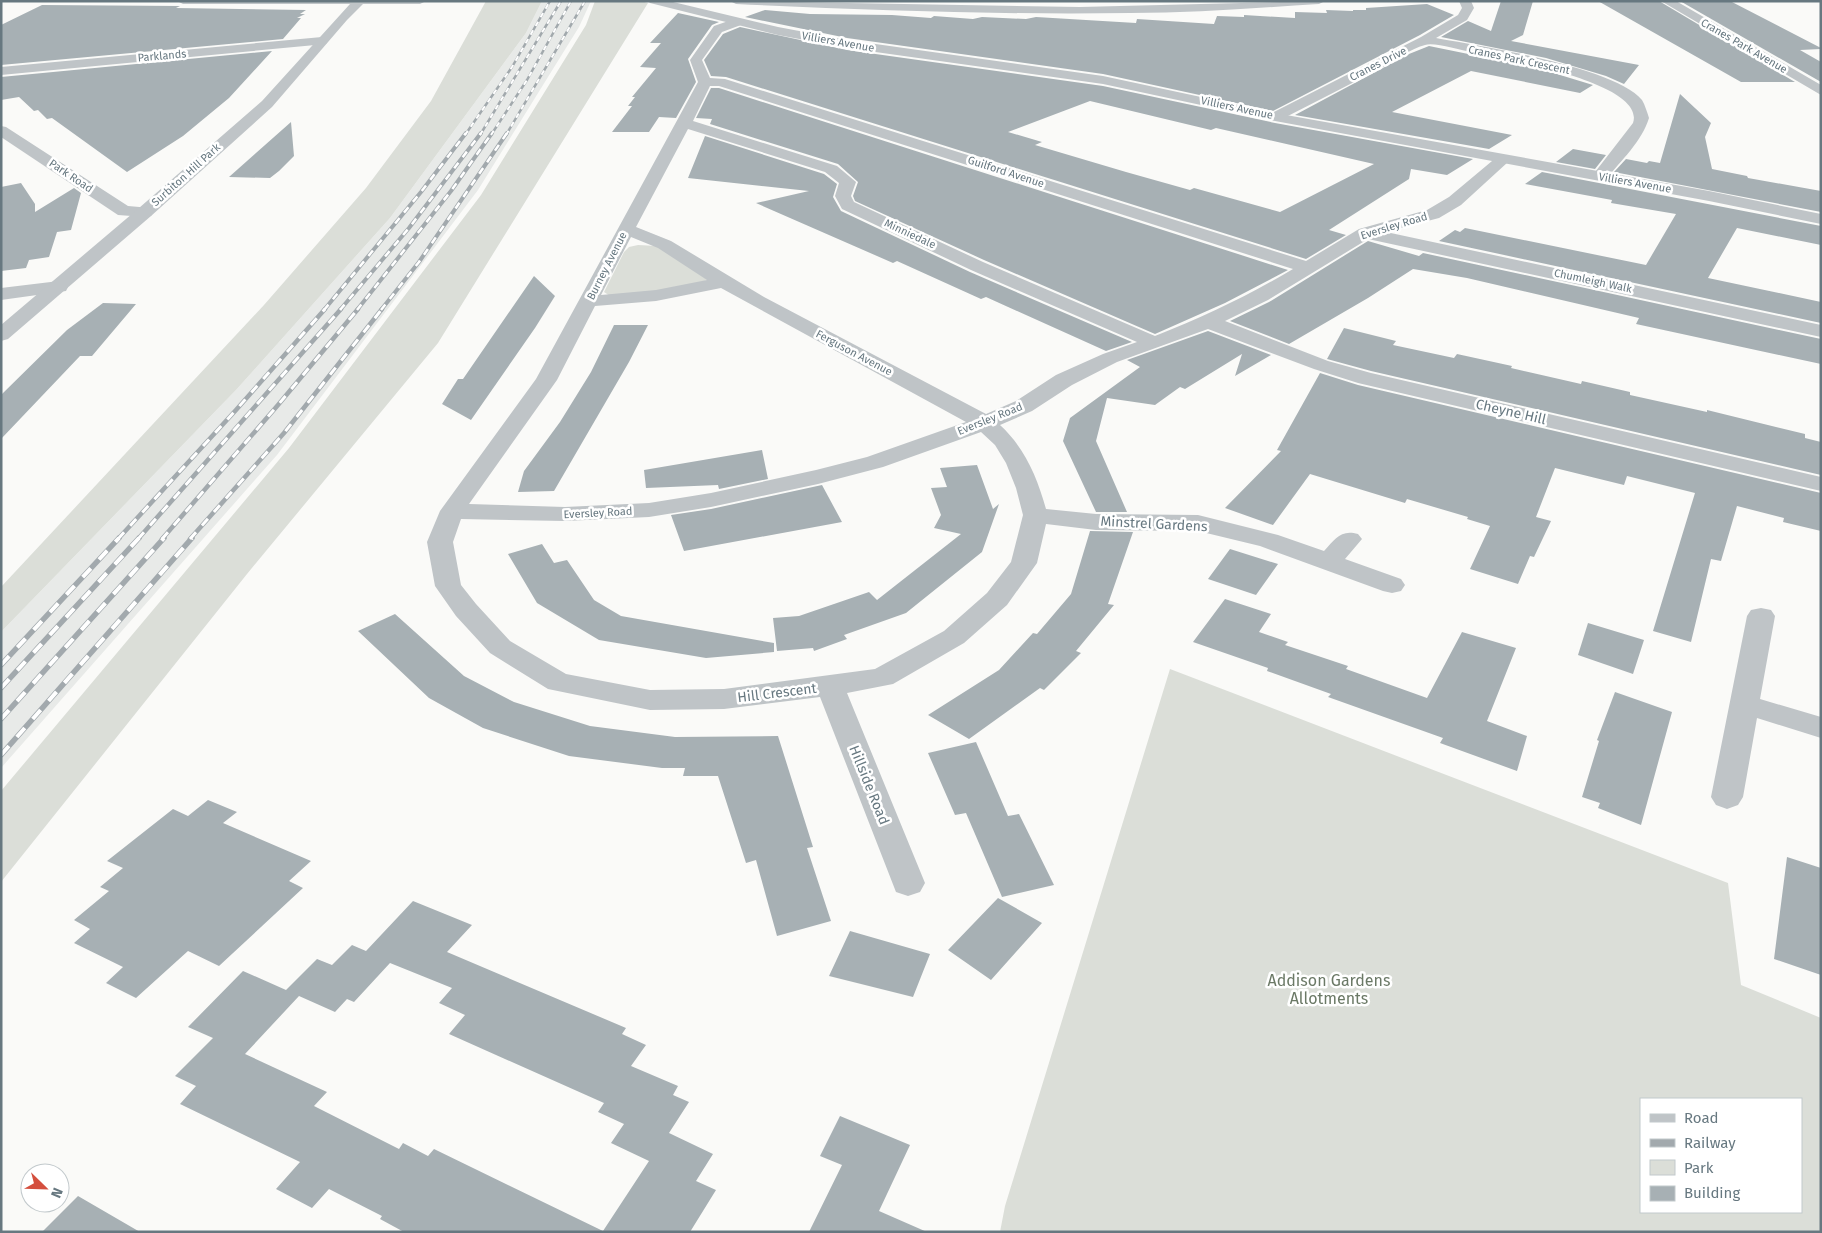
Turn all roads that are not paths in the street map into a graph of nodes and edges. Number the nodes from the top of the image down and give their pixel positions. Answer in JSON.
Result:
{"nodes":[{"id":1,"x":182,"y":1,"type":"edge"},
{"id":2,"x":420,"y":1,"type":"edge"},
{"id":3,"x":654,"y":1,"type":"edge"},
{"id":4,"x":692,"y":1,"type":"edge"},
{"id":5,"x":736,"y":1,"type":"edge"},
{"id":6,"x":1318,"y":1,"type":"edge"},
{"id":7,"x":1465,"y":1,"type":"edge"},
{"id":8,"x":1667,"y":1,"type":"edge"},
{"id":9,"x":331,"y":2,"type":"edge"},
{"id":10,"x":358,"y":2,"type":"edge"},
{"id":11,"x":670,"y":6,"type":"junction"},
{"id":12,"x":737,"y":22,"type":"junction"},
{"id":13,"x":1425,"y":40,"type":"junction"},
{"id":14,"x":322,"y":41,"type":"junction"},
{"id":15,"x":1,"y":71,"type":"edge"},
{"id":16,"x":704,"y":82,"type":"junction"},
{"id":17,"x":1821,"y":91,"type":"edge"},
{"id":18,"x":1275,"y":116,"type":"junction"},
{"id":19,"x":684,"y":124,"type":"junction"},
{"id":20,"x":3,"y":132,"type":"edge"},
{"id":21,"x":1503,"y":158,"type":"junction"},
{"id":22,"x":1600,"y":176,"type":"junction"},
{"id":23,"x":145,"y":212,"type":"junction"},
{"id":24,"x":1821,"y":219,"type":"edge"},
{"id":25,"x":626,"y":230,"type":"junction"},
{"id":26,"x":1365,"y":233,"type":"junction"},
{"id":27,"x":1307,"y":267,"type":"junction"},
{"id":28,"x":723,"y":282,"type":"junction"},
{"id":29,"x":59,"y":287,"type":"junction"},
{"id":30,"x":1,"y":294,"type":"edge"},
{"id":31,"x":589,"y":301,"type":"junction"},
{"id":32,"x":1208,"y":322,"type":"junction"},
{"id":33,"x":1821,"y":331,"type":"edge"},
{"id":34,"x":1,"y":335,"type":"edge"},
{"id":35,"x":1155,"y":343,"type":"junction"},
{"id":36,"x":985,"y":423,"type":"junction"},
{"id":37,"x":1821,"y":484,"type":"edge"},
{"id":38,"x":452,"y":511,"type":"junction"},
{"id":39,"x":1035,"y":515,"type":"junction"},
{"id":40,"x":1349,"y":539,"type":"dead end"},
{"id":41,"x":1329,"y":561,"type":"junction"},
{"id":42,"x":1392,"y":585,"type":"dead end"},
{"id":43,"x":1761,"y":616,"type":"dead end"},
{"id":44,"x":830,"y":686,"type":"junction"},
{"id":45,"x":1744,"y":704,"type":"junction"},
{"id":46,"x":1821,"y":728,"type":"edge"},
{"id":47,"x":1727,"y":797,"type":"dead end"},
{"id":48,"x":908,"y":883,"type":"dead end"}],
"edges":[{"from":1,"to":9,"type":"street"},
{"from":2,"to":10,"type":"street"},
{"from":3,"to":11,"type":"street","name":"Villiers Avenue"},
{"from":4,"to":11,"type":"street"},
{"from":5,"to":6,"type":"street"},
{"from":7,"to":13,"type":"street","name":"Cranes Drive"},
{"from":8,"to":17,"type":"street","name":"Cranes Park Avenue"},
{"from":9,"to":10,"type":"street"},
{"from":10,"to":14,"type":"street","name":"Surbiton Hill Park"},
{"from":11,"to":12,"type":"street","name":"Villiers Avenue"},
{"from":12,"to":16,"type":"street"},
{"from":12,"to":18,"type":"street","name":"Villiers Avenue"},
{"from":13,"to":18,"type":"street","name":"Cranes Drive"},
{"from":13,"to":22,"type":"street","name":"Cranes Park Crescent"},
{"from":14,"to":15,"type":"street","name":"Parklands"},
{"from":14,"to":23,"type":"street","name":"Surbiton Hill Park"},
{"from":16,"to":19,"type":"street","name":"Burney Avenue"},
{"from":16,"to":27,"type":"street","name":"Guilford Avenue"},
{"from":18,"to":21,"type":"street","name":"Villiers Avenue"},
{"from":19,"to":25,"type":"street","name":"Burney Avenue"},
{"from":19,"to":35,"type":"street","name":"Minniedale"},
{"from":20,"to":23,"type":"street","name":"Park Road"},
{"from":21,"to":22,"type":"street","name":"Villiers Avenue"},
{"from":21,"to":26,"type":"street","name":"Eversley Road"},
{"from":22,"to":24,"type":"street","name":"Villiers Avenue"},
{"from":23,"to":29,"type":"street","name":"Surbiton Hill Park"},
{"from":25,"to":28,"type":"street","name":"Ferguson Avenue"},
{"from":25,"to":31,"type":"street","name":"Burney Avenue"},
{"from":26,"to":27,"type":"street","name":"Eversley Road"},
{"from":26,"to":33,"type":"street","name":"Chumleigh Walk"},
{"from":27,"to":32,"type":"street","name":"Eversley Road"},
{"from":28,"to":31,"type":"street"},
{"from":28,"to":36,"type":"street","name":"Ferguson Avenue"},
{"from":29,"to":30,"type":"street"},
{"from":29,"to":34,"type":"street","name":"Surbiton Hill Park"},
{"from":31,"to":38,"type":"street","name":"Burney Avenue"},
{"from":32,"to":35,"type":"street","name":"Eversley Road"},
{"from":32,"to":37,"type":"street","name":"Cheyne Hill"},
{"from":35,"to":36,"type":"street","name":"Eversley Road"},
{"from":36,"to":38,"type":"street","name":"Eversley Road"},
{"from":36,"to":39,"type":"street","name":"Hill Crescent"},
{"from":38,"to":44,"type":"street","name":"Hill Crescent"},
{"from":39,"to":41,"type":"street","name":"Minstrel Gardens"},
{"from":39,"to":44,"type":"street","name":"Hill Crescent"},
{"from":40,"to":41,"type":"street"},
{"from":41,"to":42,"type":"street","name":"Minstrel Gardens"},
{"from":43,"to":45,"type":"street"},
{"from":44,"to":48,"type":"street","name":"Hillside Road"},
{"from":45,"to":46,"type":"street"},
{"from":45,"to":47,"type":"street"}]}
